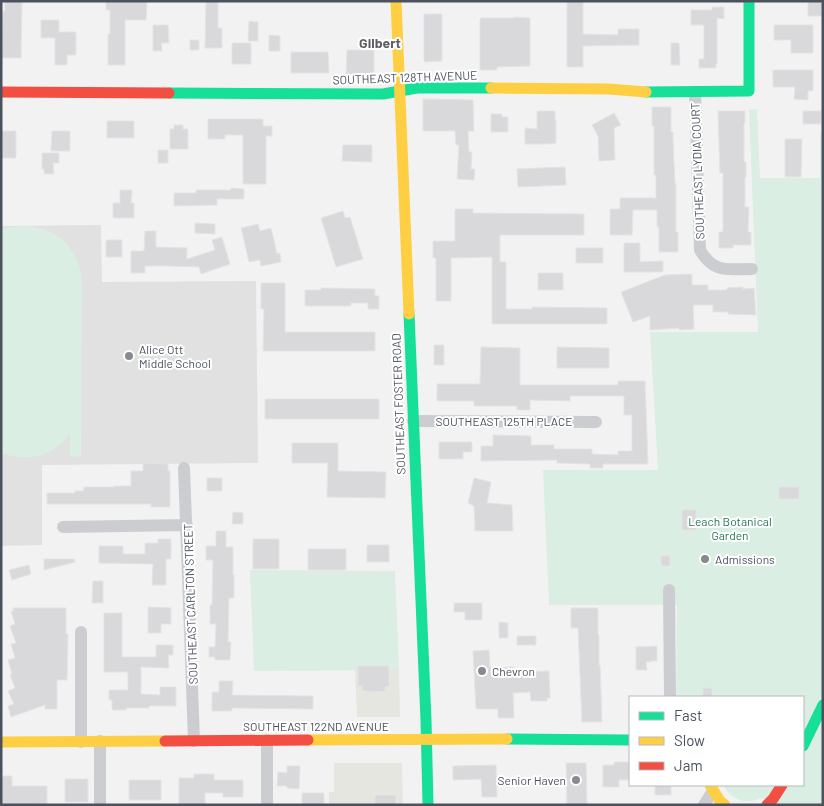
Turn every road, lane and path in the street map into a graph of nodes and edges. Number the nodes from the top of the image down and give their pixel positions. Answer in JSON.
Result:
{"nodes":[{"id":1,"x":396,"y":1,"type":"edge"},
{"id":2,"x":749,"y":1,"type":"edge"},
{"id":3,"x":400,"y":91,"type":"junction"},
{"id":4,"x":1,"y":92,"type":"edge"},
{"id":5,"x":695,"y":92,"type":"junction"},
{"id":6,"x":752,"y":269,"type":"dead end"},
{"id":7,"x":413,"y":421,"type":"junction"},
{"id":8,"x":596,"y":422,"type":"dead end"},
{"id":9,"x":184,"y":468,"type":"dead end"},
{"id":10,"x":187,"y":525,"type":"junction"},
{"id":11,"x":63,"y":527,"type":"dead end"},
{"id":12,"x":670,"y":590,"type":"dead end"},
{"id":13,"x":80,"y":632,"type":"dead end"},
{"id":14,"x":670,"y":696,"type":"edge"},
{"id":15,"x":823,"y":705,"type":"edge"},
{"id":16,"x":426,"y":739,"type":"junction"},
{"id":17,"x":267,"y":740,"type":"junction"},
{"id":18,"x":629,"y":740,"type":"edge"},
{"id":19,"x":100,"y":741,"type":"junction"},
{"id":20,"x":194,"y":741,"type":"junction"},
{"id":21,"x":1,"y":742,"type":"edge"},
{"id":22,"x":80,"y":742,"type":"junction"},
{"id":23,"x":804,"y":744,"type":"edge"},
{"id":24,"x":781,"y":786,"type":"edge"},
{"id":25,"x":711,"y":788,"type":"edge"},
{"id":26,"x":100,"y":805,"type":"edge"},
{"id":27,"x":267,"y":805,"type":"edge"},
{"id":28,"x":428,"y":805,"type":"edge"},
{"id":29,"x":704,"y":805,"type":"edge"},
{"id":30,"x":725,"y":805,"type":"edge"},
{"id":31,"x":767,"y":805,"type":"edge"}],
"edges":[{"from":1,"to":3,"type":"main road","name":"SOUTHEAST FOSTER ROAD"},
{"from":2,"to":5,"type":"main road","name":"SOUTHEAST 128TH AVENUE"},
{"from":3,"to":4,"type":"main road","name":"SOUTHEAST 128TH AVENUE"},
{"from":3,"to":5,"type":"main road","name":"SOUTHEAST 128TH AVENUE"},
{"from":3,"to":7,"type":"main road","name":"SOUTHEAST FOSTER ROAD"},
{"from":5,"to":6,"type":"street","name":"SOUTHEAST LYDIA COURT"},
{"from":7,"to":8,"type":"street","name":"SOUTHEAST 125TH PLACE"},
{"from":7,"to":16,"type":"main road","name":"SOUTHEAST FOSTER ROAD"},
{"from":9,"to":10,"type":"street","name":"SOUTHEAST CARLTON STREET"},
{"from":10,"to":11,"type":"street"},
{"from":10,"to":20,"type":"street","name":"SOUTHEAST CARLTON STREET"},
{"from":12,"to":14,"type":"street"},
{"from":13,"to":22,"type":"street"},
{"from":15,"to":23,"type":"main road"},
{"from":16,"to":17,"type":"main road","name":"SOUTHEAST 122ND AVENUE"},
{"from":16,"to":18,"type":"main road","name":"SOUTHEAST 122ND AVENUE"},
{"from":16,"to":28,"type":"main road","name":"SOUTHEAST FOSTER ROAD"},
{"from":17,"to":20,"type":"main road","name":"SOUTHEAST 122ND AVENUE"},
{"from":17,"to":27,"type":"street"},
{"from":19,"to":20,"type":"main road","name":"SOUTHEAST 122ND AVENUE"},
{"from":19,"to":22,"type":"main road","name":"SOUTHEAST 122ND AVENUE"},
{"from":19,"to":26,"type":"street"},
{"from":21,"to":22,"type":"main road","name":"SOUTHEAST 122ND AVENUE"},
{"from":24,"to":31,"type":"main road"},
{"from":25,"to":29,"type":"street"},
{"from":25,"to":30,"type":"main road"}]}
